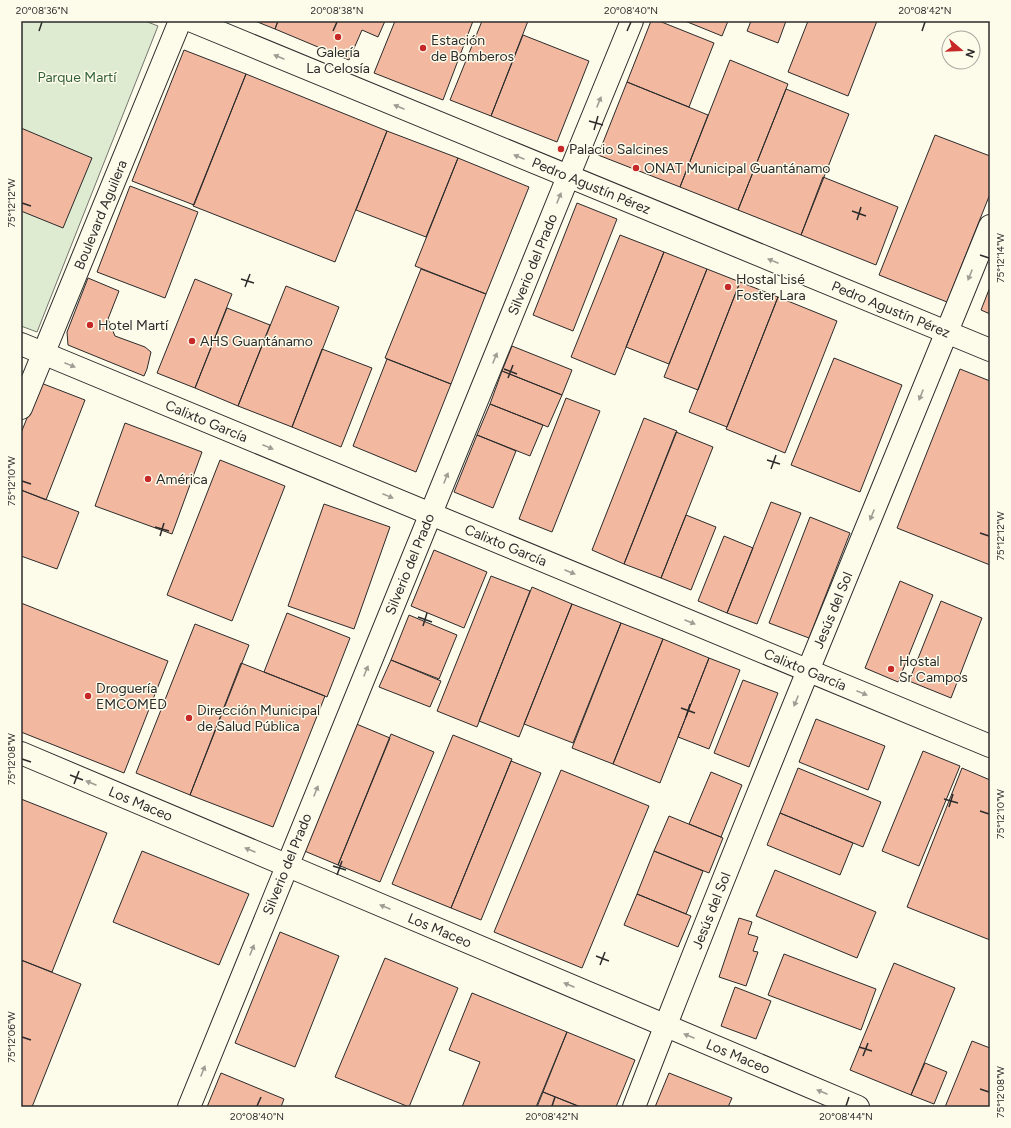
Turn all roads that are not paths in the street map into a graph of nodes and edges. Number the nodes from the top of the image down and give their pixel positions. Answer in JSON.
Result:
{"nodes":[{"id":1,"x":180,"y":21,"type":"edge"},
{"id":2,"x":192,"y":21,"type":"edge"},
{"id":3,"x":632,"y":21,"type":"edge"},
{"id":4,"x":568,"y":177,"type":"junction"},
{"id":5,"x":990,"y":226,"type":"edge"},
{"id":6,"x":947,"y":333,"type":"junction"},
{"id":7,"x":21,"y":344,"type":"edge"},
{"id":8,"x":990,"y":350,"type":"edge"},
{"id":9,"x":43,"y":354,"type":"junction"},
{"id":10,"x":21,"y":408,"type":"edge"},
{"id":11,"x":431,"y":514,"type":"junction"},
{"id":12,"x":808,"y":671,"type":"junction"},
{"id":13,"x":990,"y":746,"type":"edge"},
{"id":14,"x":21,"y":754,"type":"edge"},
{"id":15,"x":286,"y":865,"type":"junction"},
{"id":16,"x":666,"y":1026,"type":"junction"},
{"id":17,"x":189,"y":1107,"type":"edge"},
{"id":18,"x":634,"y":1107,"type":"edge"},
{"id":19,"x":858,"y":1107,"type":"edge"}],
"edges":[{"from":1,"to":9,"type":"main road","name":"Boulevard Aguilera"},
{"from":4,"to":2,"type":"main road","name":"Pedro Agustín Pérez","one_way":true},
{"from":4,"to":3,"type":"main road","name":"Silverio del Prado","one_way":true},
{"from":6,"to":4,"type":"main road","name":"Pedro Agustín Pérez","one_way":true},
{"from":11,"to":4,"type":"main road","name":"Silverio del Prado","one_way":true},
{"from":5,"to":6,"type":"main road","name":"Jesús del Sol","one_way":true},
{"from":6,"to":8,"type":"main road","name":"Pedro Agustín Pérez"},
{"from":6,"to":12,"type":"main road","name":"Jesús del Sol","one_way":true},
{"from":7,"to":9,"type":"main road","name":"Calixto García"},
{"from":9,"to":10,"type":"main road","name":"Boulevard Aguilera"},
{"from":9,"to":11,"type":"main road","name":"Calixto García","one_way":true},
{"from":11,"to":12,"type":"main road","name":"Calixto García","one_way":true},
{"from":15,"to":11,"type":"main road","name":"Silverio del Prado","one_way":true},
{"from":12,"to":13,"type":"main road","name":"Calixto García","one_way":true},
{"from":12,"to":16,"type":"main road","name":"Jesús del Sol","one_way":true},
{"from":15,"to":14,"type":"main road","name":"Los Maceo","one_way":true},
{"from":16,"to":15,"type":"main road","name":"Los Maceo","one_way":true},
{"from":17,"to":15,"type":"main road","name":"Silverio del Prado","one_way":true},
{"from":16,"to":18,"type":"main road","name":"Jesús del Sol"},
{"from":19,"to":16,"type":"main road","name":"Los Maceo","one_way":true}]}
